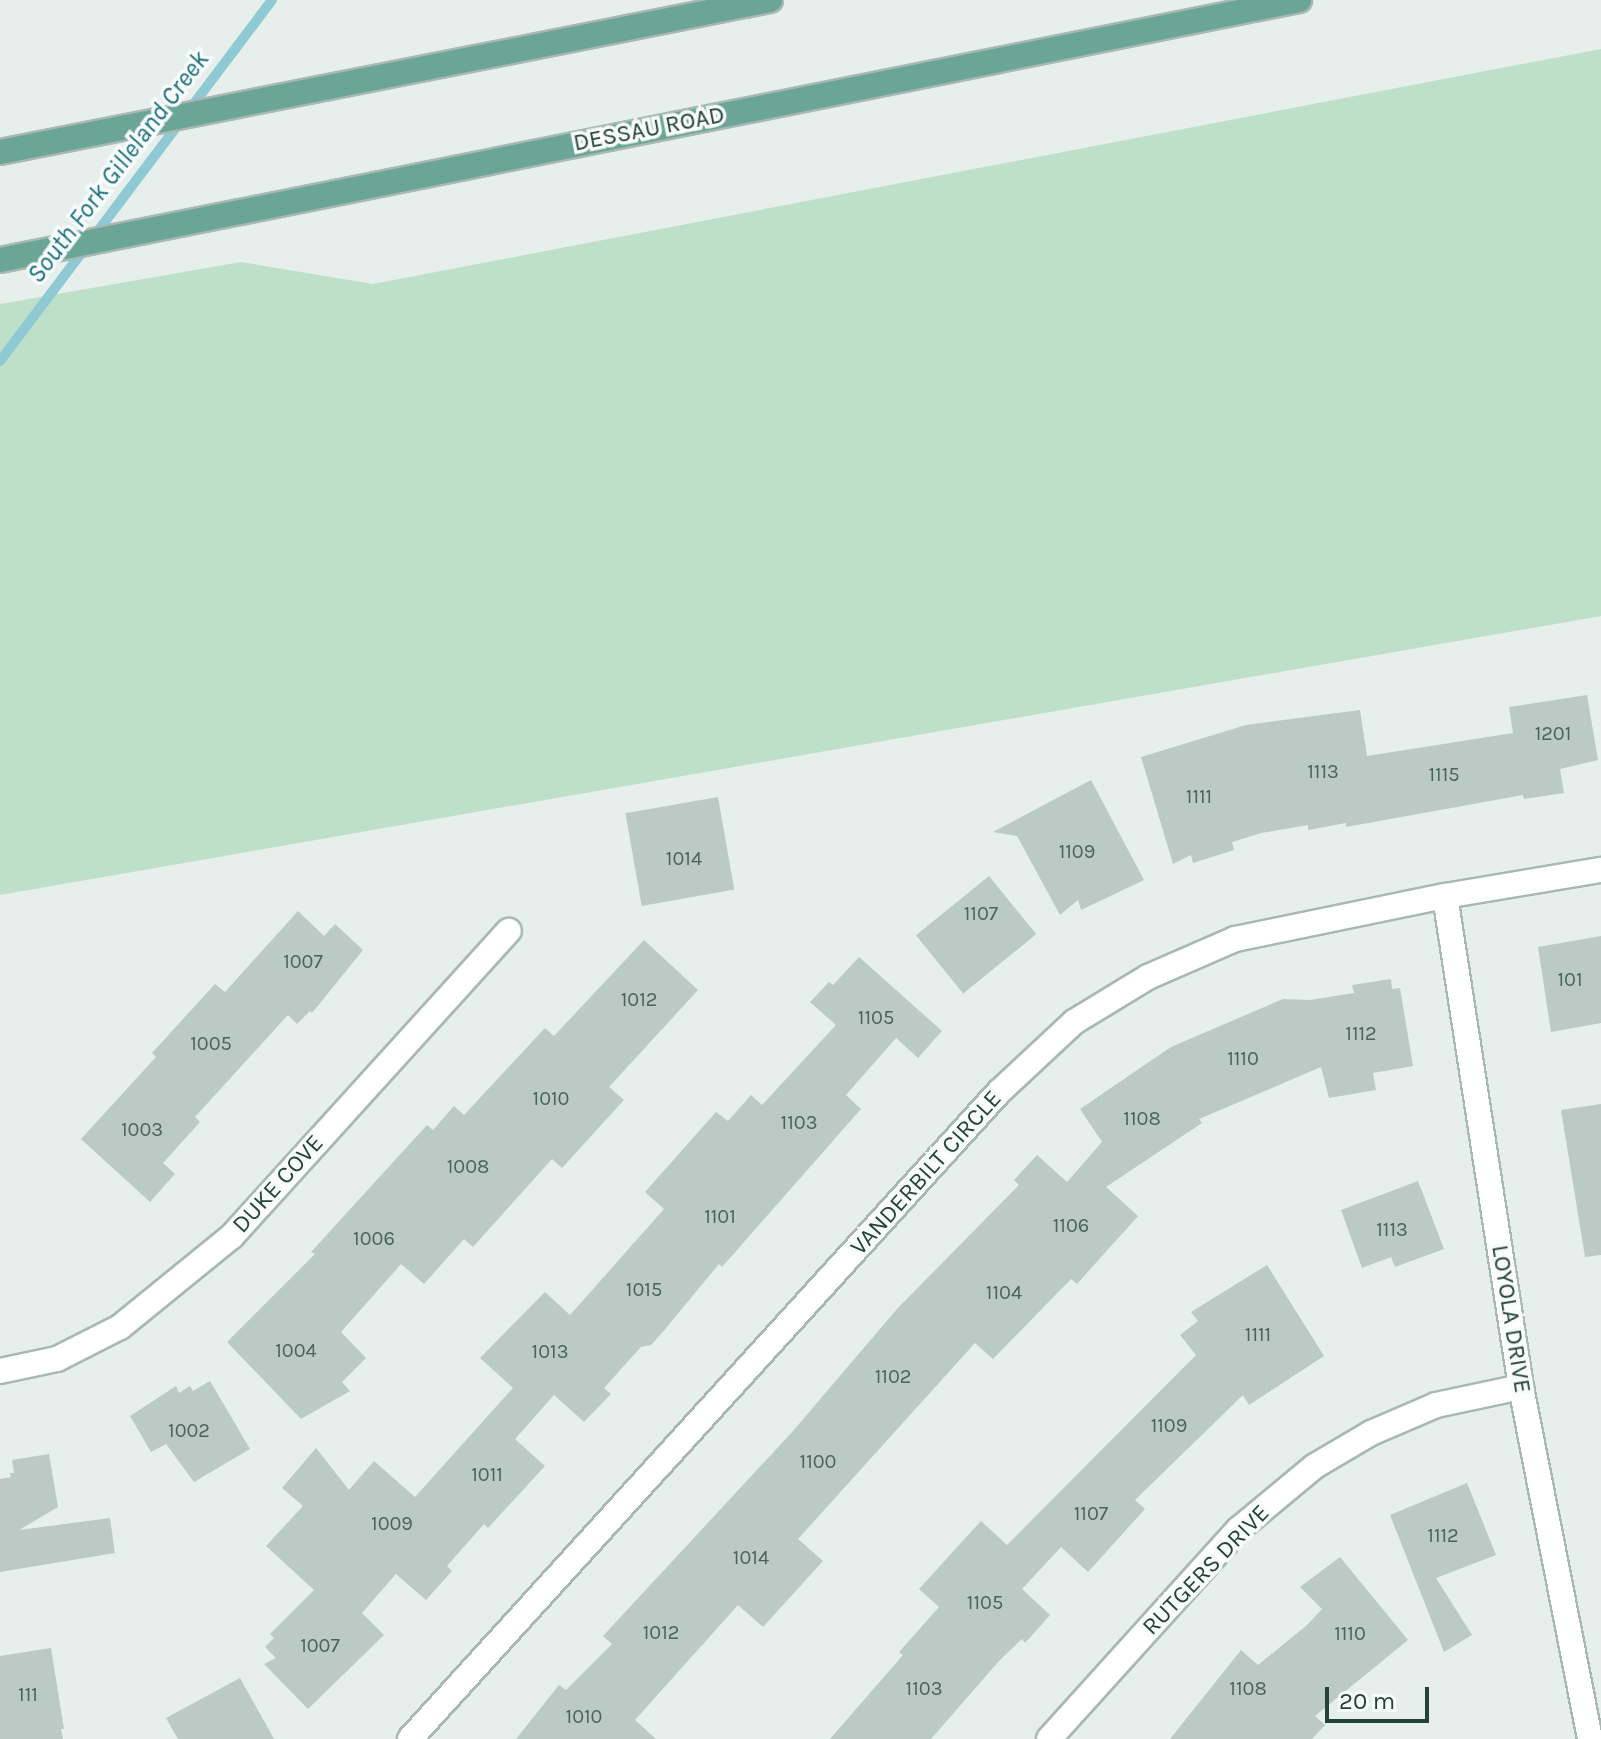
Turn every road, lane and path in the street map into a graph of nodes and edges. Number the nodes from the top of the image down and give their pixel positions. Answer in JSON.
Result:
{"nodes":[{"id":1,"x":770,"y":0,"type":"edge"},
{"id":2,"x":1299,"y":0,"type":"edge"},
{"id":3,"x":0,"y":152,"type":"edge"},
{"id":4,"x":0,"y":260,"type":"edge"},
{"id":5,"x":1601,"y":870,"type":"edge"},
{"id":6,"x":1445,"y":896,"type":"junction"},
{"id":7,"x":509,"y":931,"type":"dead end"},
{"id":8,"x":0,"y":1371,"type":"edge"},
{"id":9,"x":1521,"y":1387,"type":"junction"},
{"id":10,"x":410,"y":1739,"type":"edge"},
{"id":11,"x":1049,"y":1739,"type":"edge"},
{"id":12,"x":1590,"y":1739,"type":"edge"}],
"edges":[{"from":1,"to":3,"type":"main road"},
{"from":2,"to":4,"type":"main road","name":"DESSAU ROAD"},
{"from":5,"to":6,"type":"street","name":"VANDERBILT CIRCLE"},
{"from":6,"to":9,"type":"street","name":"LOYOLA DRIVE"},
{"from":6,"to":10,"type":"street","name":"VANDERBILT CIRCLE"},
{"from":7,"to":8,"type":"street","name":"DUKE COVE"},
{"from":9,"to":11,"type":"street","name":"RUTGERS DRIVE"},
{"from":9,"to":12,"type":"street","name":"LOYOLA DRIVE"}]}
